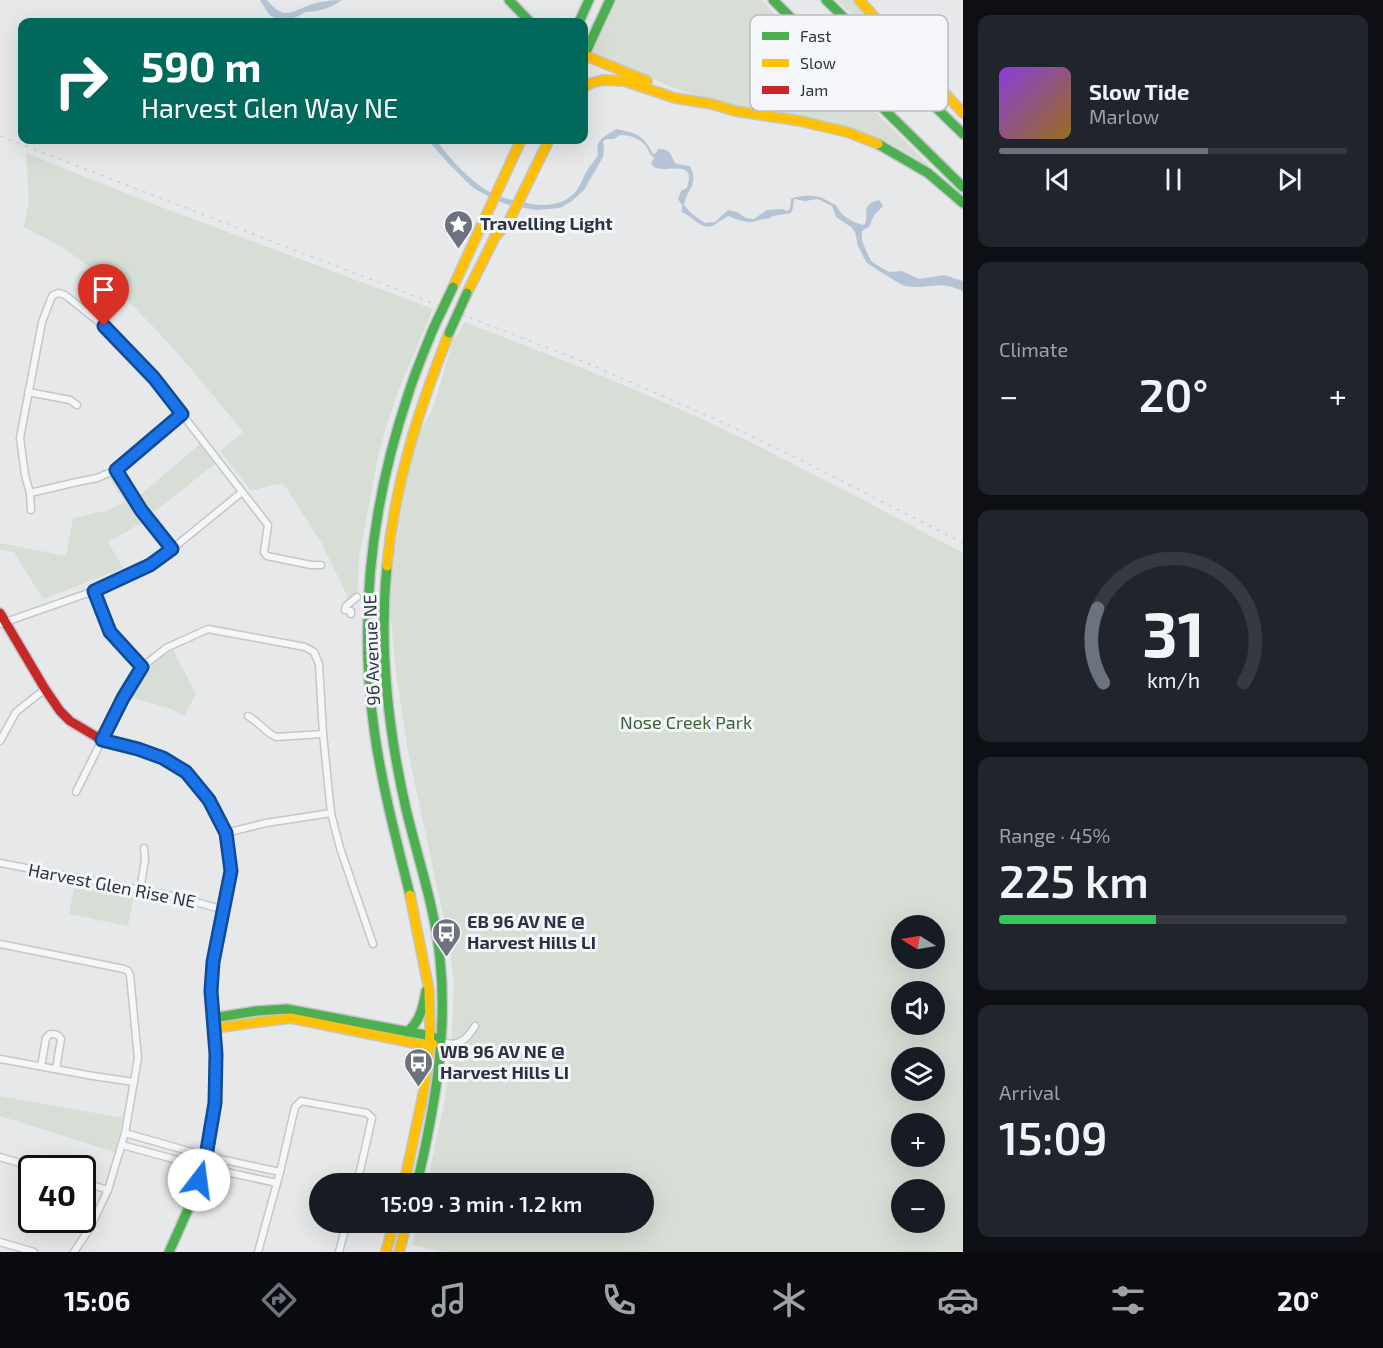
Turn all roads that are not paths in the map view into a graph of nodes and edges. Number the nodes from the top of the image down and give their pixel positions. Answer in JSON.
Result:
{"nodes":[{"id":1,"x":503,"y":0,"type":"edge"},
{"id":2,"x":509,"y":0,"type":"edge"},
{"id":3,"x":589,"y":0,"type":"edge"},
{"id":4,"x":610,"y":0,"type":"edge"},
{"id":5,"x":773,"y":0,"type":"edge"},
{"id":6,"x":826,"y":0,"type":"edge"},
{"id":7,"x":859,"y":0,"type":"edge"},
{"id":8,"x":788,"y":15,"type":"edge"},
{"id":9,"x":841,"y":15,"type":"edge"},
{"id":10,"x":872,"y":15,"type":"edge"},
{"id":11,"x":515,"y":18,"type":"edge"},
{"id":12,"x":526,"y":18,"type":"edge"},
{"id":13,"x":581,"y":18,"type":"edge"},
{"id":14,"x":588,"y":47,"type":"edge"},
{"id":15,"x":588,"y":58,"type":"edge"},
{"id":16,"x":588,"y":85,"type":"edge"},
{"id":17,"x":948,"y":97,"type":"edge"},
{"id":18,"x":693,"y":100,"type":"junction"},
{"id":19,"x":886,"y":111,"type":"edge"},
{"id":20,"x":939,"y":111,"type":"edge"},
{"id":21,"x":963,"y":113,"type":"edge"},
{"id":22,"x":963,"y":134,"type":"edge"},
{"id":23,"x":519,"y":144,"type":"edge"},
{"id":24,"x":541,"y":144,"type":"edge"},
{"id":25,"x":546,"y":144,"type":"edge"},
{"id":26,"x":532,"y":166,"type":"junction"},
{"id":27,"x":963,"y":187,"type":"edge"},
{"id":28,"x":963,"y":203,"type":"edge"},
{"id":29,"x":28,"y":392,"type":"junction"},
{"id":30,"x":77,"y":405,"type":"dead end"},
{"id":31,"x":182,"y":414,"type":"junction"},
{"id":32,"x":116,"y":470,"type":"junction"},
{"id":33,"x":242,"y":492,"type":"junction"},
{"id":34,"x":30,"y":493,"type":"junction"},
{"id":35,"x":31,"y":510,"type":"dead end"},
{"id":36,"x":172,"y":549,"type":"junction"},
{"id":37,"x":321,"y":565,"type":"dead end"},
{"id":38,"x":94,"y":591,"type":"junction"},
{"id":39,"x":357,"y":597,"type":"dead end"},
{"id":40,"x":0,"y":613,"type":"edge"},
{"id":41,"x":351,"y":614,"type":"dead end"},
{"id":42,"x":3,"y":624,"type":"edge"},
{"id":43,"x":142,"y":667,"type":"junction"},
{"id":44,"x":45,"y":689,"type":"junction"},
{"id":45,"x":248,"y":716,"type":"dead end"},
{"id":46,"x":323,"y":734,"type":"junction"},
{"id":47,"x":102,"y":740,"type":"junction"},
{"id":48,"x":0,"y":741,"type":"edge"},
{"id":49,"x":402,"y":788,"type":"junction"},
{"id":50,"x":76,"y":792,"type":"dead end"},
{"id":51,"x":385,"y":792,"type":"junction"},
{"id":52,"x":330,"y":813,"type":"junction"},
{"id":53,"x":226,"y":833,"type":"junction"},
{"id":54,"x":144,"y":848,"type":"dead end"},
{"id":55,"x":0,"y":863,"type":"edge"},
{"id":56,"x":140,"y":890,"type":"junction"},
{"id":57,"x":224,"y":910,"type":"junction"},
{"id":58,"x":0,"y":944,"type":"edge"},
{"id":59,"x":373,"y":944,"type":"dead end"},
{"id":60,"x":427,"y":986,"type":"junction"},
{"id":61,"x":213,"y":1018,"type":"junction"},
{"id":62,"x":475,"y":1026,"type":"dead end"},
{"id":63,"x":214,"y":1029,"type":"junction"},
{"id":64,"x":407,"y":1032,"type":"junction"},
{"id":65,"x":430,"y":1041,"type":"junction"},
{"id":66,"x":441,"y":1042,"type":"junction"},
{"id":67,"x":0,"y":1059,"type":"edge"},
{"id":68,"x":40,"y":1066,"type":"junction"},
{"id":69,"x":56,"y":1069,"type":"junction"},
{"id":70,"x":134,"y":1082,"type":"junction"},
{"id":71,"x":123,"y":1139,"type":"junction"},
{"id":72,"x":206,"y":1156,"type":"junction"},
{"id":73,"x":0,"y":1157,"type":"edge"},
{"id":74,"x":18,"y":1162,"type":"edge"},
{"id":75,"x":203,"y":1167,"type":"junction"},
{"id":76,"x":280,"y":1172,"type":"junction"},
{"id":77,"x":360,"y":1173,"type":"edge"},
{"id":78,"x":406,"y":1173,"type":"edge"},
{"id":79,"x":420,"y":1173,"type":"edge"},
{"id":80,"x":277,"y":1183,"type":"junction"},
{"id":81,"x":96,"y":1186,"type":"edge"},
{"id":82,"x":108,"y":1190,"type":"junction"},
{"id":83,"x":344,"y":1233,"type":"edge"},
{"id":84,"x":391,"y":1233,"type":"edge"},
{"id":85,"x":403,"y":1233,"type":"edge"},
{"id":86,"x":0,"y":1242,"type":"edge"},
{"id":87,"x":34,"y":1252,"type":"edge"},
{"id":88,"x":74,"y":1252,"type":"edge"},
{"id":89,"x":169,"y":1252,"type":"edge"},
{"id":90,"x":258,"y":1252,"type":"edge"},
{"id":91,"x":339,"y":1252,"type":"edge"},
{"id":92,"x":386,"y":1252,"type":"edge"},
{"id":93,"x":399,"y":1252,"type":"edge"}],
"edges":[{"from":1,"to":11,"type":"main road"},
{"from":2,"to":12,"type":"main road"},
{"from":3,"to":13,"type":"main road"},
{"from":4,"to":14,"type":"main road"},
{"from":5,"to":8,"type":"main road"},
{"from":6,"to":9,"type":"main road"},
{"from":7,"to":10,"type":"main road"},
{"from":15,"to":18,"type":"main road"},
{"from":16,"to":18,"type":"main road"},
{"from":17,"to":21,"type":"main road"},
{"from":18,"to":28,"type":"main road"},
{"from":19,"to":27,"type":"main road"},
{"from":20,"to":22,"type":"main road"},
{"from":23,"to":51,"type":"main road","name":"96 Avenue NE","bridge":true},
{"from":24,"to":26,"type":"main road"},
{"from":25,"to":26,"type":"main road"},
{"from":26,"to":49,"type":"main road","name":"96 Avenue NE","bridge":true},
{"from":29,"to":30,"type":"street"},
{"from":29,"to":31,"type":"street"},
{"from":29,"to":34,"type":"street"},
{"from":31,"to":32,"type":"street"},
{"from":31,"to":33,"type":"street"},
{"from":32,"to":34,"type":"street"},
{"from":32,"to":36,"type":"street"},
{"from":33,"to":36,"type":"street"},
{"from":33,"to":37,"type":"street"},
{"from":34,"to":35,"type":"street"},
{"from":36,"to":38,"type":"street"},
{"from":38,"to":42,"type":"street"},
{"from":38,"to":43,"type":"street"},
{"from":39,"to":41,"type":"street"},
{"from":40,"to":42,"type":"main road"},
{"from":42,"to":44,"type":"main road"},
{"from":43,"to":46,"type":"street"},
{"from":43,"to":47,"type":"street"},
{"from":44,"to":47,"type":"main road"},
{"from":44,"to":48,"type":"street"},
{"from":45,"to":46,"type":"street"},
{"from":46,"to":52,"type":"street"},
{"from":47,"to":50,"type":"street"},
{"from":47,"to":53,"type":"main road"},
{"from":49,"to":51,"type":"main road"},
{"from":49,"to":66,"type":"main road","name":"96 Avenue NE"},
{"from":51,"to":60,"type":"main road","name":"96 Avenue NE"},
{"from":52,"to":53,"type":"street"},
{"from":52,"to":59,"type":"street"},
{"from":53,"to":57,"type":"main road"},
{"from":54,"to":56,"type":"street"},
{"from":55,"to":56,"type":"street","name":"Harvest Glen Rise NE"},
{"from":56,"to":57,"type":"street","name":"Harvest Glen Rise NE"},
{"from":57,"to":61,"type":"main road"},
{"from":58,"to":70,"type":"street"},
{"from":60,"to":64,"type":"main road"},
{"from":60,"to":65,"type":"main road","name":"96 Avenue NE"},
{"from":61,"to":63,"type":"main road"},
{"from":61,"to":64,"type":"main road"},
{"from":62,"to":66,"type":"street"},
{"from":63,"to":65,"type":"main road"},
{"from":63,"to":72,"type":"main road"},
{"from":64,"to":65,"type":"main road"},
{"from":65,"to":66,"type":"main road"},
{"from":65,"to":78,"type":"main road","name":"96 Avenue NE"},
{"from":66,"to":79,"type":"main road","name":"96 Avenue NE"},
{"from":67,"to":68,"type":"street"},
{"from":68,"to":69,"type":"street"},
{"from":68,"to":69,"type":"street"},
{"from":69,"to":70,"type":"street"},
{"from":70,"to":71,"type":"street"},
{"from":71,"to":72,"type":"street"},
{"from":71,"to":75,"type":"street"},
{"from":71,"to":82,"type":"street"},
{"from":72,"to":75,"type":"main road"},
{"from":72,"to":76,"type":"street"},
{"from":73,"to":74,"type":"street"},
{"from":75,"to":80,"type":"street"},
{"from":75,"to":89,"type":"main road"},
{"from":76,"to":77,"type":"street"},
{"from":76,"to":80,"type":"street"},
{"from":80,"to":90,"type":"street"},
{"from":81,"to":82,"type":"street"},
{"from":82,"to":88,"type":"street"},
{"from":83,"to":91,"type":"street"},
{"from":84,"to":92,"type":"main road"},
{"from":85,"to":93,"type":"main road"},
{"from":86,"to":87,"type":"street"}]}
